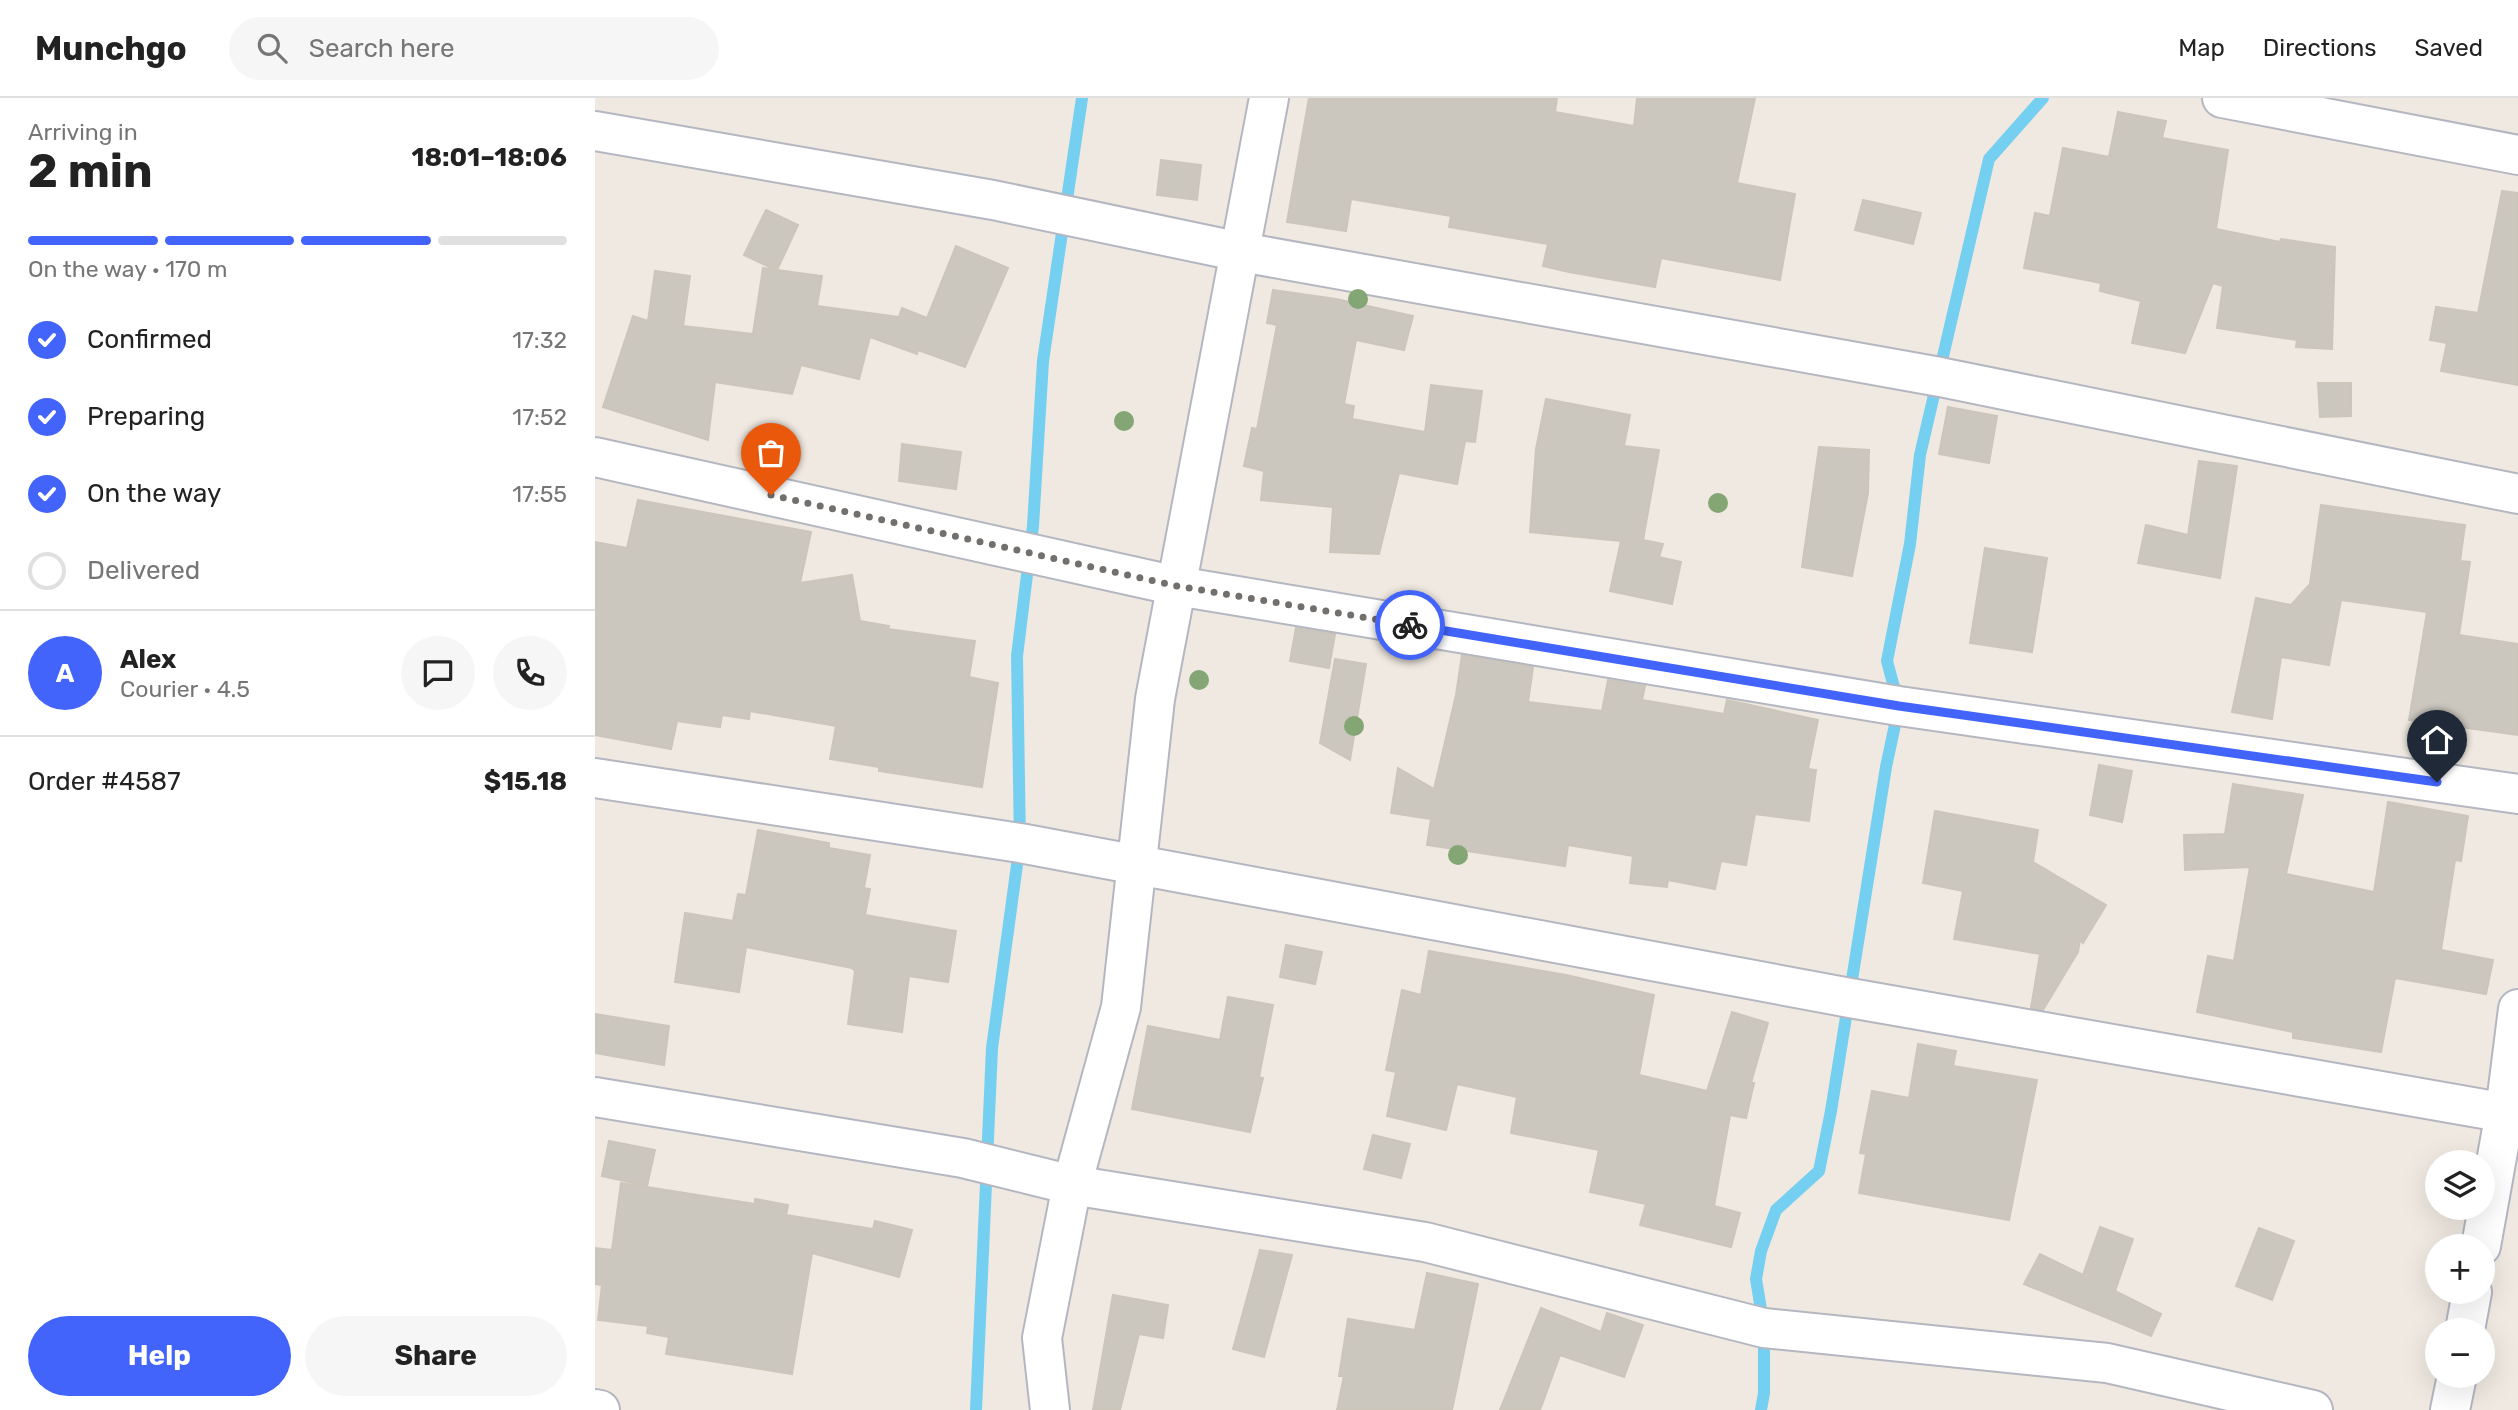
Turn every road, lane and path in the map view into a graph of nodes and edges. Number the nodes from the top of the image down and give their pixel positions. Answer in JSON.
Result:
{"nodes":[{"id":1,"x":1269,"y":98,"type":"edge"},
{"id":2,"x":2222,"y":98,"type":"edge"},
{"id":3,"x":595,"y":131,"type":"edge"},
{"id":4,"x":2518,"y":155,"type":"edge"},
{"id":5,"x":1241,"y":252,"type":"junction"},
{"id":6,"x":595,"y":457,"type":"edge"},
{"id":7,"x":2518,"y":494,"type":"edge"},
{"id":8,"x":1177,"y":586,"type":"junction"},
{"id":9,"x":595,"y":778,"type":"edge"},
{"id":10,"x":2518,"y":794,"type":"edge"},
{"id":11,"x":1134,"y":866,"type":"junction"},
{"id":12,"x":2518,"y":1009,"type":"edge"},
{"id":13,"x":595,"y":1097,"type":"edge"},
{"id":14,"x":2512,"y":1114,"type":"edge"},
{"id":15,"x":1072,"y":1185,"type":"junction"},
{"id":16,"x":2484,"y":1234,"type":"edge"},
{"id":17,"x":2455,"y":1388,"type":"edge"},
{"id":18,"x":1050,"y":1410,"type":"edge"},
{"id":19,"x":2313,"y":1410,"type":"edge"},
{"id":20,"x":2450,"y":1410,"type":"edge"}],
"edges":[{"from":1,"to":5,"type":"street"},
{"from":2,"to":4,"type":"street"},
{"from":3,"to":5,"type":"street"},
{"from":5,"to":7,"type":"street"},
{"from":5,"to":8,"type":"street"},
{"from":6,"to":8,"type":"street"},
{"from":8,"to":10,"type":"street"},
{"from":8,"to":11,"type":"street"},
{"from":9,"to":11,"type":"street"},
{"from":11,"to":14,"type":"street"},
{"from":11,"to":15,"type":"street"},
{"from":12,"to":14,"type":"street"},
{"from":13,"to":15,"type":"street"},
{"from":14,"to":16,"type":"street"},
{"from":15,"to":18,"type":"street"},
{"from":15,"to":19,"type":"street"},
{"from":17,"to":20,"type":"street"}]}
